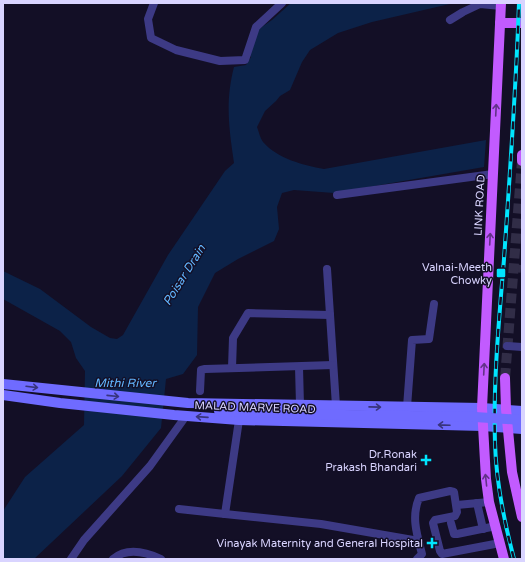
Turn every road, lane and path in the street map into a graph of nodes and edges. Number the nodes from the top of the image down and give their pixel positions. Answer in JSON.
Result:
{"nodes":[{"id":1,"x":154,"y":3,"type":"edge"},
{"id":2,"x":282,"y":3,"type":"edge"},
{"id":3,"x":501,"y":5,"type":"edge"},
{"id":4,"x":450,"y":20,"type":"dead end"},
{"id":5,"x":500,"y":23,"type":"junction"},
{"id":6,"x":522,"y":23,"type":"edge"},
{"id":7,"x":522,"y":155,"type":"edge"},
{"id":8,"x":522,"y":160,"type":"edge"},
{"id":9,"x":493,"y":174,"type":"junction"},
{"id":10,"x":337,"y":195,"type":"dead end"},
{"id":11,"x":327,"y":269,"type":"dead end"},
{"id":12,"x":434,"y":304,"type":"dead end"},
{"id":13,"x":330,"y":315,"type":"junction"},
{"id":14,"x":507,"y":346,"type":"dead end"},
{"id":15,"x":522,"y":347,"type":"edge"},
{"id":16,"x":333,"y":366,"type":"junction"},
{"id":17,"x":299,"y":367,"type":"junction"},
{"id":18,"x":232,"y":368,"type":"junction"},
{"id":19,"x":505,"y":378,"type":"tunnel mouth"},
{"id":20,"x":3,"y":384,"type":"edge"},
{"id":21,"x":200,"y":391,"type":"dead end"},
{"id":22,"x":3,"y":395,"type":"edge"},
{"id":23,"x":200,"y":403,"type":"junction"},
{"id":24,"x":300,"y":405,"type":"junction"},
{"id":25,"x":336,"y":406,"type":"junction"},
{"id":26,"x":408,"y":407,"type":"junction"},
{"id":27,"x":482,"y":408,"type":"junction"},
{"id":28,"x":506,"y":409,"type":"junction"},
{"id":29,"x":522,"y":411,"type":"edge"},
{"id":30,"x":186,"y":416,"type":"junction"},
{"id":31,"x":239,"y":420,"type":"junction"},
{"id":32,"x":522,"y":420,"type":"edge"},
{"id":33,"x":483,"y":426,"type":"junction"},
{"id":34,"x":508,"y":428,"type":"junction"},
{"id":35,"x":522,"y":429,"type":"edge"},
{"id":36,"x":489,"y":502,"type":"junction"},
{"id":37,"x":477,"y":503,"type":"junction"},
{"id":38,"x":457,"y":505,"type":"junction"},
{"id":39,"x":179,"y":509,"type":"dead end"},
{"id":40,"x":225,"y":514,"type":"junction"},
{"id":41,"x":522,"y":517,"type":"edge"},
{"id":42,"x":451,"y":523,"type":"dead end"},
{"id":43,"x":496,"y":526,"type":"junction"},
{"id":44,"x":483,"y":529,"type":"junction"},
{"id":45,"x":413,"y":540,"type":"dead end"},
{"id":46,"x":500,"y":543,"type":"junction"},
{"id":47,"x":501,"y":558,"type":"edge"},
{"id":48,"x":71,"y":559,"type":"edge"},
{"id":49,"x":113,"y":559,"type":"edge"},
{"id":50,"x":161,"y":559,"type":"edge"},
{"id":51,"x":417,"y":559,"type":"edge"}],
"edges":[{"from":1,"to":2,"type":"street"},
{"from":3,"to":4,"type":"street"},
{"from":3,"to":5,"type":"main road","name":"LINK ROAD"},
{"from":5,"to":6,"type":"main road"},
{"from":9,"to":5,"type":"main road","name":"LINK ROAD","one_way":true},
{"from":7,"to":8,"type":"main road"},
{"from":9,"to":10,"type":"street"},
{"from":27,"to":9,"type":"main road","name":"LINK ROAD","one_way":true},
{"from":11,"to":13,"type":"street"},
{"from":12,"to":26,"type":"street"},
{"from":13,"to":16,"type":"street"},
{"from":13,"to":18,"type":"street"},
{"from":14,"to":15,"type":"street"},
{"from":16,"to":17,"type":"street"},
{"from":16,"to":25,"type":"street"},
{"from":17,"to":18,"type":"street"},
{"from":17,"to":24,"type":"street"},
{"from":18,"to":21,"type":"street"},
{"from":19,"to":28,"type":"main road"},
{"from":20,"to":23,"type":"main road","name":"MALAD MARVE ROAD","one_way":true},
{"from":22,"to":30,"type":"main road","name":"MALAD MARVE ROAD"},
{"from":23,"to":24,"type":"main road","name":"MALAD MARVE ROAD"},
{"from":23,"to":32,"type":"main road","bridge":true},
{"from":24,"to":25,"type":"main road","name":"MALAD MARVE ROAD"},
{"from":25,"to":26,"type":"main road","name":"MALAD MARVE ROAD","one_way":true},
{"from":26,"to":27,"type":"main road","name":"MALAD MARVE ROAD"},
{"from":27,"to":28,"type":"main road","name":"MALAD MARVE ROAD"},
{"from":27,"to":33,"type":"main road","name":"LINK ROAD"},
{"from":28,"to":29,"type":"main road","name":"MALAD MARVE ROAD"},
{"from":28,"to":34,"type":"main road"},
{"from":31,"to":30,"type":"main road","name":"MALAD MARVE ROAD","one_way":true},
{"from":30,"to":48,"type":"street"},
{"from":33,"to":31,"type":"main road","name":"MALAD MARVE ROAD","one_way":true},
{"from":31,"to":40,"type":"street"},
{"from":33,"to":34,"type":"main road","name":"MALAD MARVE ROAD"},
{"from":36,"to":33,"type":"main road","one_way":true},
{"from":34,"to":35,"type":"main road","name":"MALAD MARVE ROAD"},
{"from":34,"to":41,"type":"main road"},
{"from":36,"to":37,"type":"street"},
{"from":36,"to":43,"type":"main road"},
{"from":37,"to":38,"type":"street"},
{"from":37,"to":44,"type":"street"},
{"from":38,"to":46,"type":"street"},
{"from":38,"to":51,"type":"street"},
{"from":39,"to":40,"type":"street"},
{"from":40,"to":45,"type":"street"},
{"from":42,"to":44,"type":"street"},
{"from":43,"to":44,"type":"street"},
{"from":43,"to":46,"type":"main road"},
{"from":46,"to":47,"type":"main road"},
{"from":49,"to":50,"type":"street"}]}
